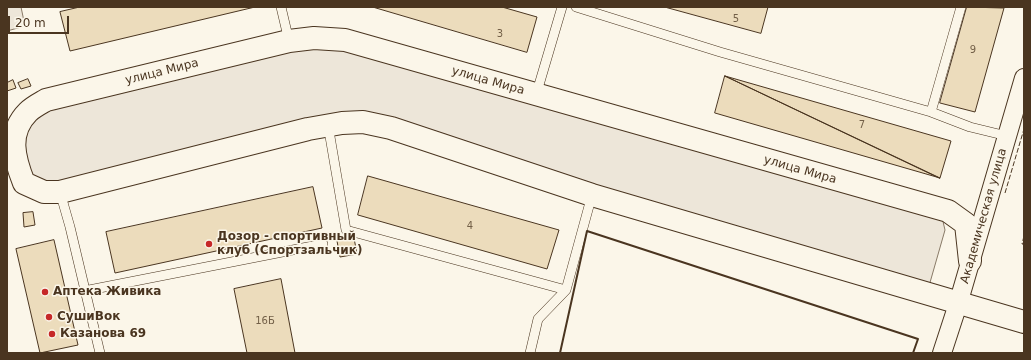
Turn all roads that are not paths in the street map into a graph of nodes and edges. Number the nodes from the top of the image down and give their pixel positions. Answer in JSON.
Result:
{"nodes":[{"id":1,"x":281,"y":7,"type":"edge"},
{"id":2,"x":562,"y":7,"type":"edge"},
{"id":3,"x":576,"y":7,"type":"edge"},
{"id":4,"x":961,"y":7,"type":"edge"},
{"id":5,"x":289,"y":41,"type":"junction"},
{"id":6,"x":1024,"y":78,"type":"edge"},
{"id":7,"x":536,"y":95,"type":"junction"},
{"id":8,"x":931,"y":112,"type":"junction"},
{"id":9,"x":328,"y":125,"type":"junction"},
{"id":10,"x":1007,"y":136,"type":"junction"},
{"id":11,"x":12,"y":168,"type":"edge"},
{"id":12,"x":60,"y":192,"type":"junction"},
{"id":13,"x":592,"y":195,"type":"junction"},
{"id":14,"x":323,"y":244,"type":"dead end"},
{"id":15,"x":970,"y":261,"type":"junction"},
{"id":16,"x":566,"y":290,"type":"junction"},
{"id":17,"x":84,"y":291,"type":"junction"},
{"id":18,"x":958,"y":304,"type":"junction"},
{"id":19,"x":1024,"y":322,"type":"edge"},
{"id":20,"x":100,"y":353,"type":"edge"},
{"id":21,"x":530,"y":353,"type":"edge"},
{"id":22,"x":942,"y":353,"type":"edge"}],
"edges":[{"from":1,"to":5,"type":"lane"},
{"from":2,"to":7,"type":"lane"},
{"from":3,"to":8,"type":"lane"},
{"from":4,"to":8,"type":"lane"},
{"from":5,"to":7,"type":"street","name":"улица Мира"},
{"from":5,"to":11,"type":"street","name":"улица Мира"},
{"from":6,"to":10,"type":"street","name":"Академическая улица"},
{"from":7,"to":15,"type":"street","name":"улица Мира"},
{"from":8,"to":10,"type":"lane"},
{"from":9,"to":12,"type":"street","name":"улица Мира"},
{"from":9,"to":13,"type":"street","name":"улица Мира"},
{"from":9,"to":16,"type":"lane"},
{"from":10,"to":15,"type":"street","name":"Академическая улица"},
{"from":11,"to":12,"type":"street","name":"улица Мира"},
{"from":12,"to":17,"type":"lane"},
{"from":13,"to":16,"type":"lane"},
{"from":13,"to":18,"type":"street","name":"улица Мира"},
{"from":14,"to":17,"type":"lane"},
{"from":15,"to":18,"type":"street","name":"Академическая улица"},
{"from":16,"to":21,"type":"lane"},
{"from":17,"to":20,"type":"lane"},
{"from":18,"to":19,"type":"street","name":"улица Мира"},
{"from":18,"to":22,"type":"street","name":"Академическая улица"}]}
